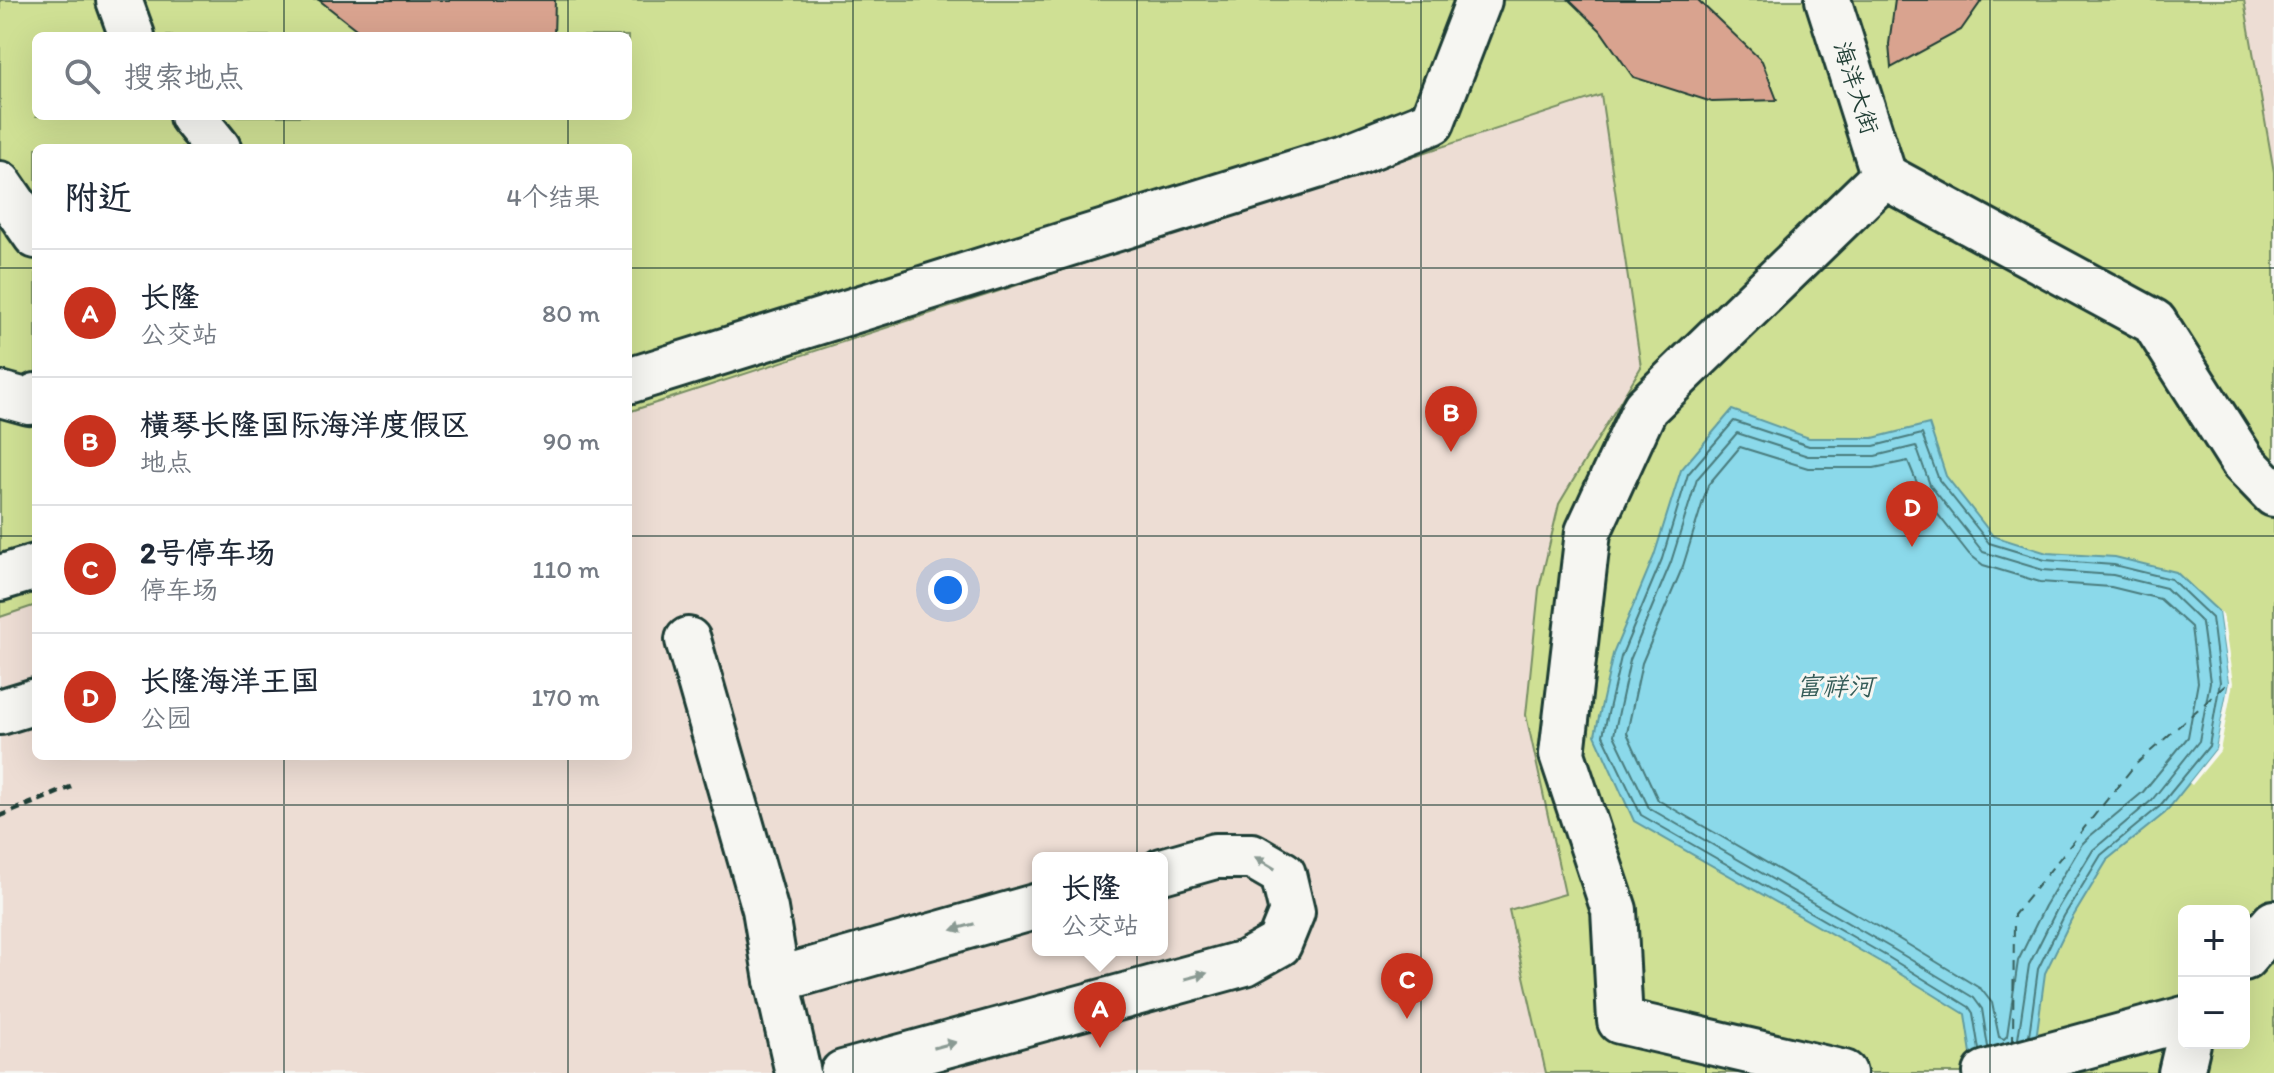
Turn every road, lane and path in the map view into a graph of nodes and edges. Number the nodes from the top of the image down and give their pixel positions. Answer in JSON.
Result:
{"nodes":[{"id":1,"x":119,"y":0,"type":"edge"},
{"id":2,"x":1479,"y":0,"type":"edge"},
{"id":3,"x":1828,"y":0,"type":"edge"},
{"id":4,"x":131,"y":32,"type":"edge"},
{"id":5,"x":195,"y":120,"type":"edge"},
{"id":6,"x":215,"y":144,"type":"edge"},
{"id":7,"x":1884,"y":176,"type":"junction"},
{"id":8,"x":0,"y":184,"type":"edge"},
{"id":9,"x":32,"y":230,"type":"edge"},
{"id":10,"x":632,"y":380,"type":"edge"},
{"id":11,"x":0,"y":394,"type":"edge"},
{"id":12,"x":32,"y":399,"type":"edge"},
{"id":13,"x":2274,"y":494,"type":"edge"},
{"id":14,"x":32,"y":568,"type":"edge"},
{"id":15,"x":0,"y":578,"type":"edge"},
{"id":16,"x":688,"y":640,"type":"dead end"},
{"id":17,"x":32,"y":702,"type":"edge"},
{"id":18,"x":0,"y":712,"type":"edge"},
{"id":19,"x":71,"y":787,"type":"dead end"},
{"id":20,"x":0,"y":816,"type":"edge"},
{"id":21,"x":1168,"y":869,"type":"edge"},
{"id":22,"x":1032,"y":908,"type":"edge"},
{"id":23,"x":2274,"y":923,"type":"edge"},
{"id":24,"x":2250,"y":951,"type":"edge"},
{"id":25,"x":777,"y":980,"type":"junction"},
{"id":26,"x":2178,"y":1021,"type":"edge"},
{"id":27,"x":2187,"y":1049,"type":"edge"},
{"id":28,"x":798,"y":1073,"type":"edge"},
{"id":29,"x":843,"y":1073,"type":"edge"},
{"id":30,"x":1844,"y":1073,"type":"edge"},
{"id":31,"x":1986,"y":1073,"type":"edge"},
{"id":32,"x":2181,"y":1073,"type":"edge"}],
"edges":[{"from":1,"to":4,"type":"street"},
{"from":2,"to":10,"type":"street"},
{"from":3,"to":7,"type":"street","name":"海洋大街"},
{"from":5,"to":6,"type":"street"},
{"from":7,"to":13,"type":"street"},
{"from":7,"to":30,"type":"street"},
{"from":8,"to":9,"type":"street"},
{"from":11,"to":12,"type":"street"},
{"from":14,"to":15,"type":"street"},
{"from":16,"to":25,"type":"street"},
{"from":17,"to":18,"type":"street"},
{"from":19,"to":20,"type":"path"},
{"from":29,"to":21,"type":"street","one_way":true},
{"from":22,"to":25,"type":"street","one_way":true},
{"from":23,"to":24,"type":"street"},
{"from":25,"to":28,"type":"street"},
{"from":26,"to":31,"type":"street"},
{"from":27,"to":32,"type":"street"}]}
